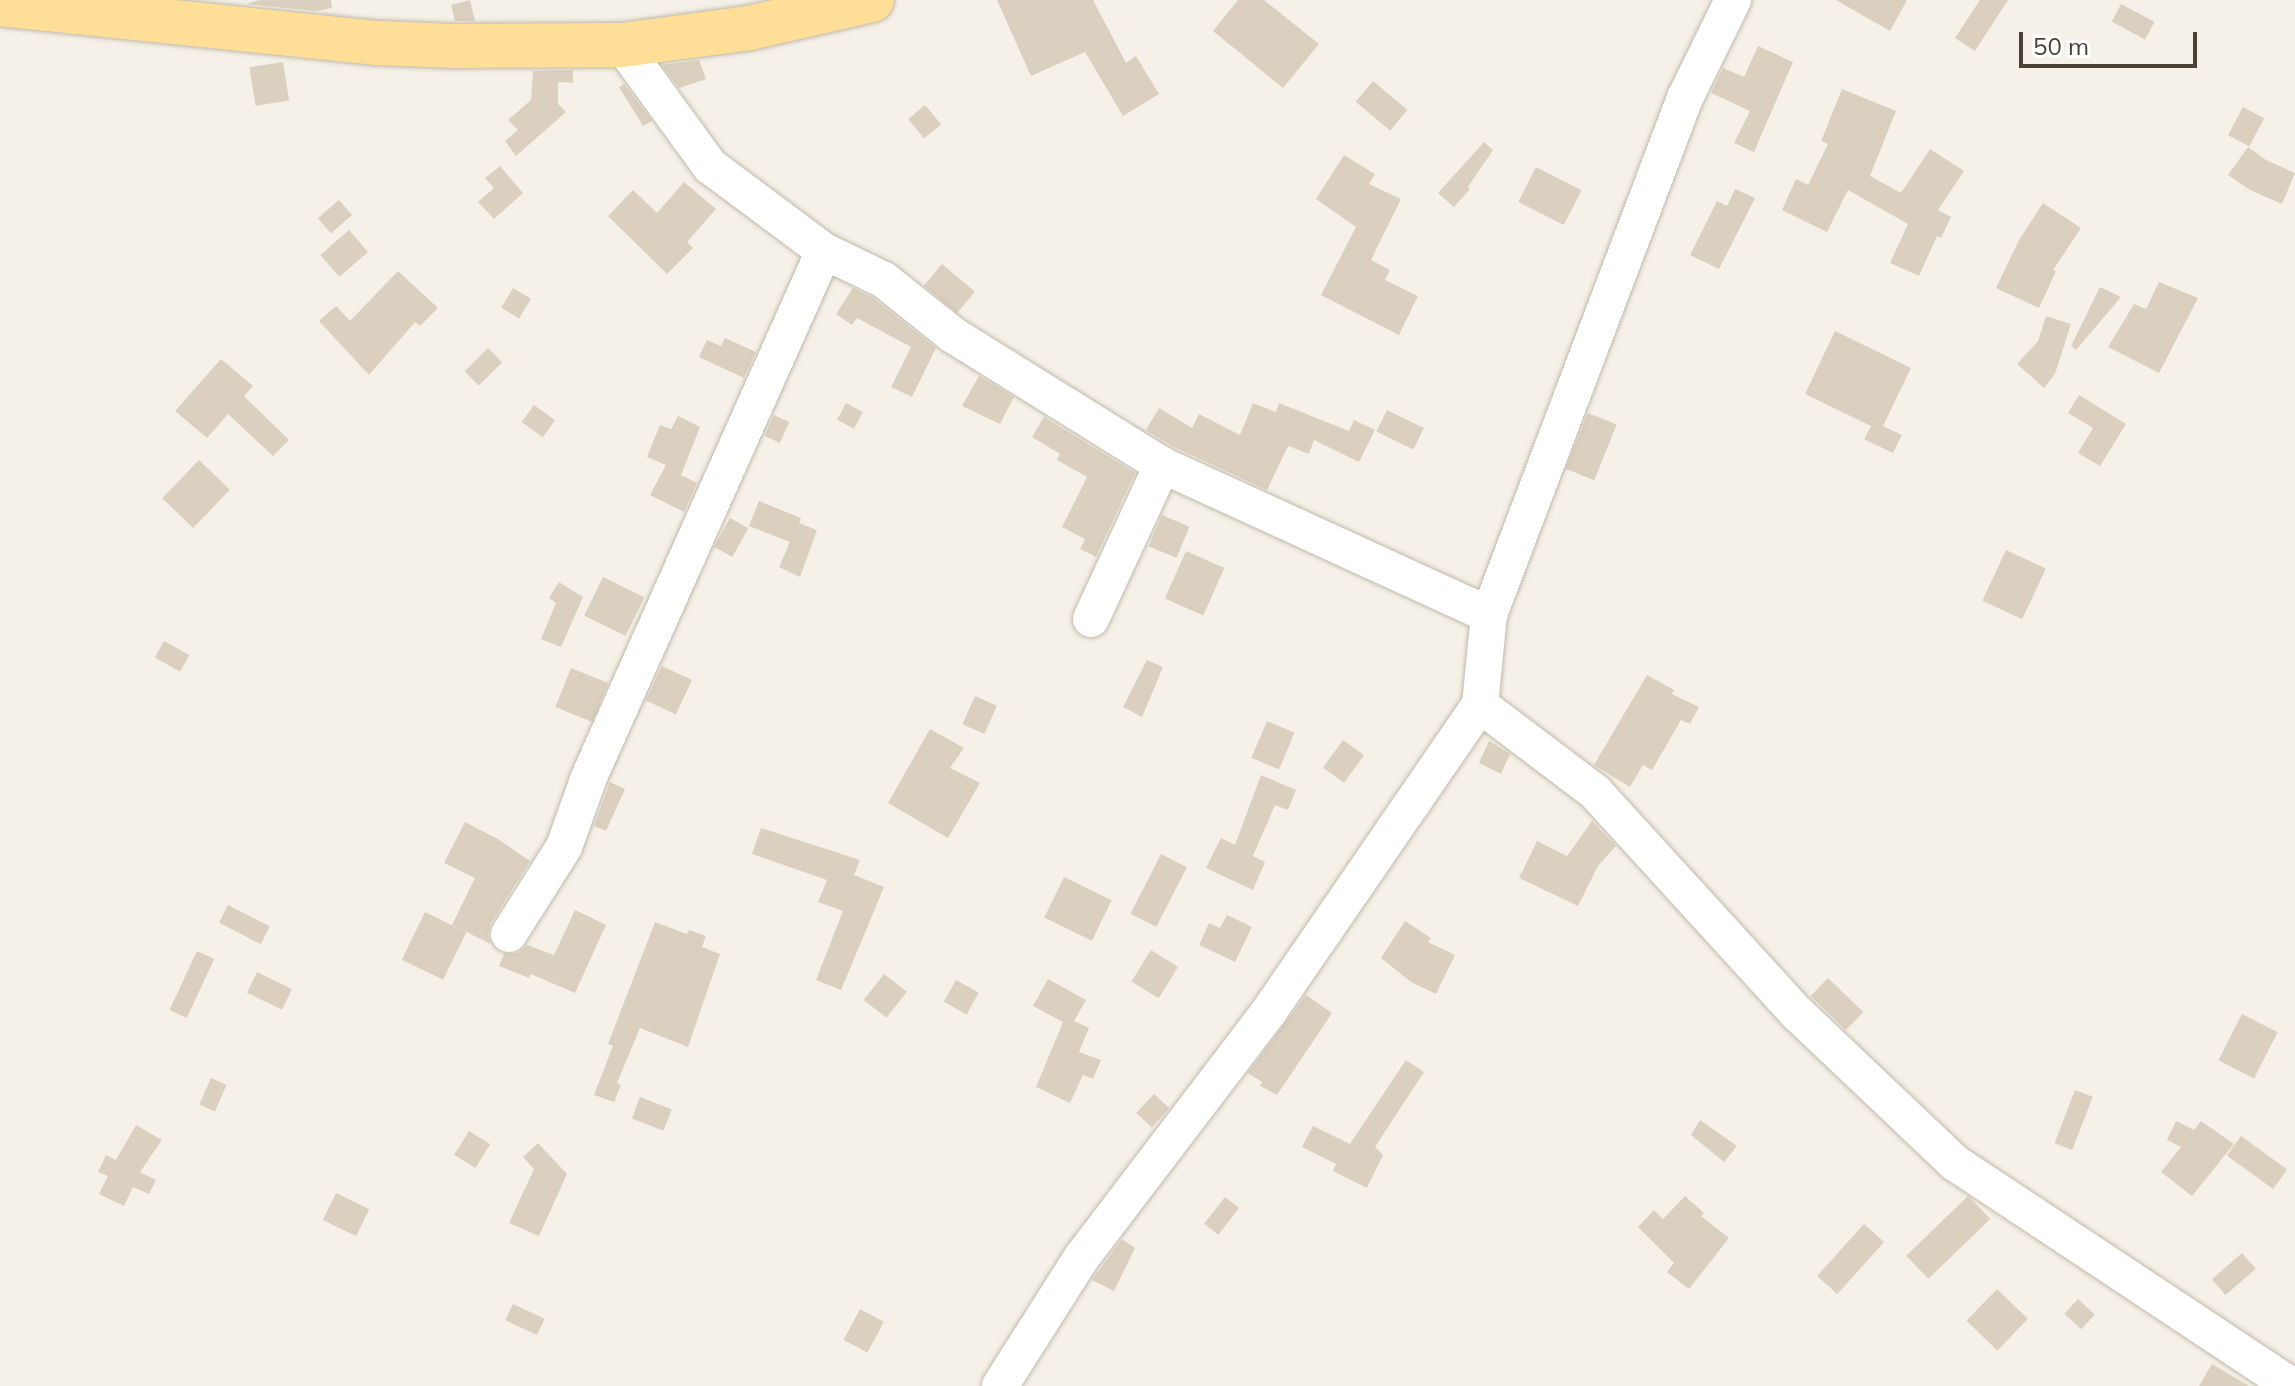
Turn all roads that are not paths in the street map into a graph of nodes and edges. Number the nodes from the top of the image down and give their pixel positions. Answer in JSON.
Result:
{"nodes":[{"id":1,"x":872,"y":0,"type":"edge"},
{"id":2,"x":1733,"y":0,"type":"edge"},
{"id":3,"x":0,"y":4,"type":"edge"},
{"id":4,"x":622,"y":45,"type":"junction"},
{"id":5,"x":824,"y":251,"type":"junction"},
{"id":6,"x":1162,"y":465,"type":"junction"},
{"id":7,"x":1489,"y":615,"type":"junction"},
{"id":8,"x":1091,"y":619,"type":"dead end"},
{"id":9,"x":1480,"y":705,"type":"junction"},
{"id":10,"x":509,"y":934,"type":"dead end"},
{"id":11,"x":1000,"y":1386,"type":"edge"},
{"id":12,"x":2292,"y":1386,"type":"edge"}],
"edges":[{"from":1,"to":4,"type":"main road"},
{"from":2,"to":7,"type":"street"},
{"from":3,"to":4,"type":"main road"},
{"from":4,"to":5,"type":"street"},
{"from":5,"to":6,"type":"street"},
{"from":5,"to":10,"type":"street"},
{"from":6,"to":7,"type":"street"},
{"from":6,"to":8,"type":"street"},
{"from":7,"to":9,"type":"street"},
{"from":9,"to":11,"type":"street"},
{"from":9,"to":12,"type":"street"}]}
